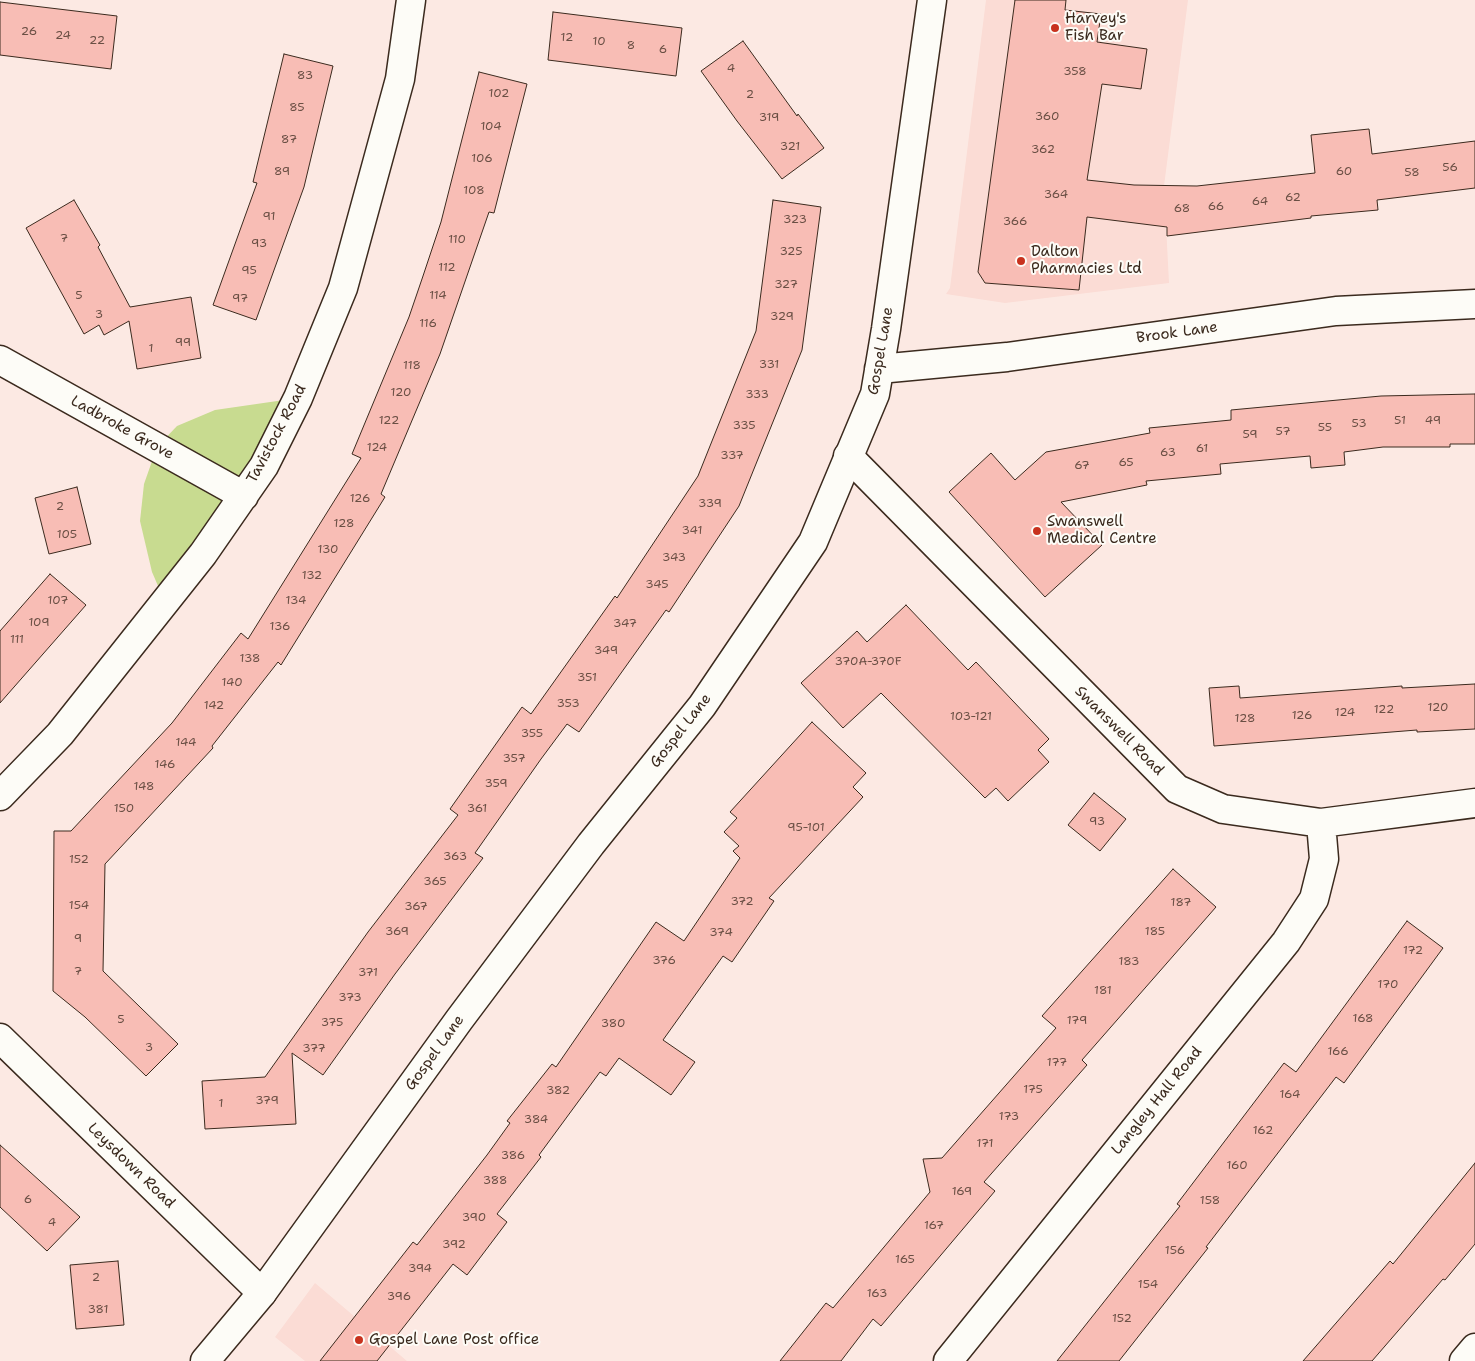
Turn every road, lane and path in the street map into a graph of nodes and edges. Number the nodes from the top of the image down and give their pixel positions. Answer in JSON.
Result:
{"nodes":[{"id":1,"x":411,"y":0,"type":"edge"},
{"id":2,"x":932,"y":0,"type":"edge"},
{"id":3,"x":1475,"y":304,"type":"edge"},
{"id":4,"x":0,"y":360,"type":"edge"},
{"id":5,"x":879,"y":369,"type":"junction"},
{"id":6,"x":848,"y":456,"type":"junction"},
{"id":7,"x":244,"y":496,"type":"junction"},
{"id":8,"x":0,"y":796,"type":"edge"},
{"id":9,"x":1475,"y":803,"type":"edge"},
{"id":10,"x":1321,"y":823,"type":"junction"},
{"id":11,"x":0,"y":1038,"type":"edge"},
{"id":12,"x":262,"y":1293,"type":"junction"},
{"id":13,"x":1475,"y":1348,"type":"edge"},
{"id":14,"x":204,"y":1361,"type":"edge"},
{"id":15,"x":948,"y":1361,"type":"edge"},
{"id":16,"x":1464,"y":1361,"type":"edge"}],
"edges":[{"from":1,"to":7,"type":"street","name":"Tavistock Road"},
{"from":2,"to":5,"type":"street","name":"Gospel Lane"},
{"from":3,"to":5,"type":"street","name":"Brook Lane"},
{"from":4,"to":7,"type":"street","name":"Ladbroke Grove"},
{"from":5,"to":6,"type":"street","name":"Gospel Lane"},
{"from":6,"to":10,"type":"street","name":"Swanswell Road"},
{"from":6,"to":12,"type":"street","name":"Gospel Lane"},
{"from":7,"to":8,"type":"street","name":"Tavistock Road"},
{"from":9,"to":10,"type":"street","name":"Swanswell Road"},
{"from":10,"to":15,"type":"street","name":"Langley Hall Road"},
{"from":11,"to":12,"type":"street","name":"Leysdown Road"},
{"from":12,"to":14,"type":"street","name":"Gospel Lane"},
{"from":13,"to":16,"type":"street"}]}
